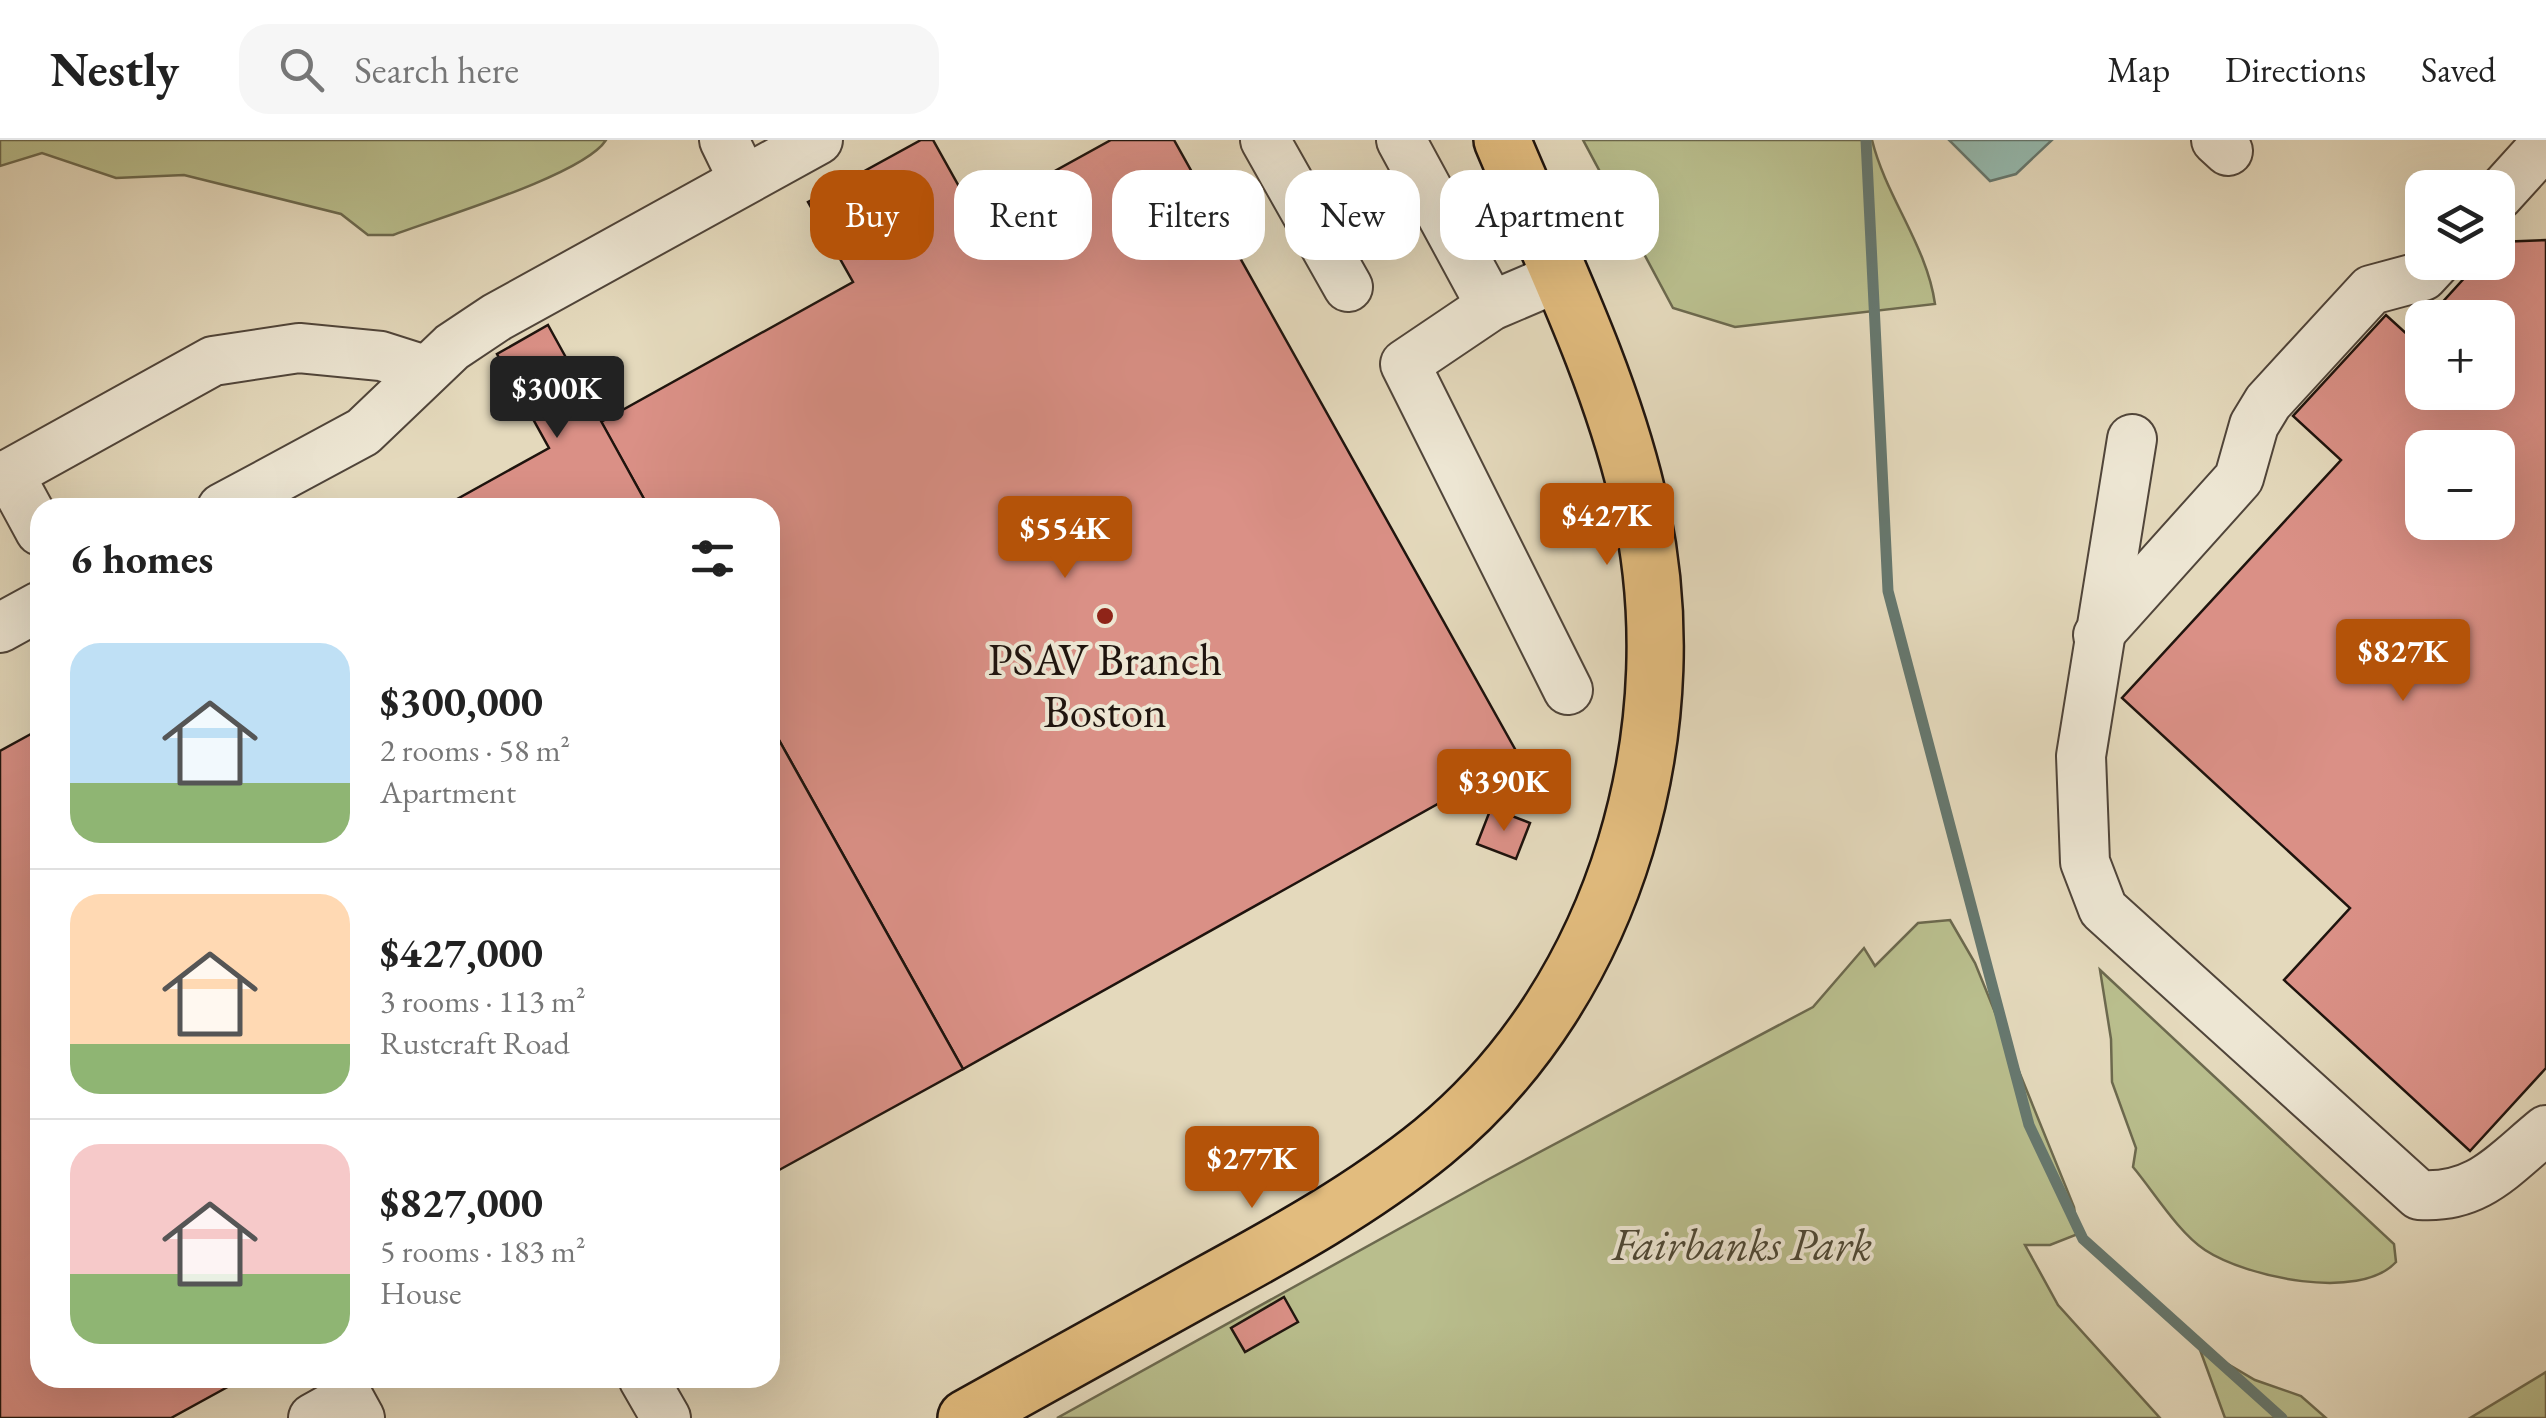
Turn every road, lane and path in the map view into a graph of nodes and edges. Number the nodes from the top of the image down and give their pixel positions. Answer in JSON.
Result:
{"nodes":[{"id":1,"x":818,"y":140,"type":"edge"},
{"id":2,"x":1264,"y":140,"type":"edge"},
{"id":3,"x":1401,"y":140,"type":"edge"},
{"id":4,"x":1502,"y":140,"type":"edge"},
{"id":5,"x":2546,"y":144,"type":"edge"},
{"id":6,"x":734,"y":160,"type":"edge"},
{"id":7,"x":2515,"y":178,"type":"edge"},
{"id":8,"x":1558,"y":276,"type":"junction"},
{"id":9,"x":2409,"y":280,"type":"edge"},
{"id":10,"x":1348,"y":287,"type":"dead end"},
{"id":11,"x":1491,"y":306,"type":"junction"},
{"id":12,"x":426,"y":370,"type":"junction"},
{"id":13,"x":2132,"y":439,"type":"dead end"},
{"id":14,"x":4,"y":476,"type":"edge"},
{"id":15,"x":241,"y":498,"type":"edge"},
{"id":16,"x":30,"y":516,"type":"edge"},
{"id":17,"x":30,"y":612,"type":"edge"},
{"id":18,"x":0,"y":628,"type":"edge"},
{"id":19,"x":2098,"y":635,"type":"junction"},
{"id":20,"x":1568,"y":690,"type":"dead end"},
{"id":21,"x":2546,"y":1130,"type":"edge"},
{"id":22,"x":649,"y":1388,"type":"edge"},
{"id":23,"x":314,"y":1418,"type":"edge"},
{"id":24,"x":360,"y":1418,"type":"edge"},
{"id":25,"x":666,"y":1418,"type":"edge"},
{"id":26,"x":966,"y":1418,"type":"edge"}],
"edges":[{"from":1,"to":6,"type":"lane"},
{"from":2,"to":10,"type":"lane"},
{"from":3,"to":11,"type":"lane"},
{"from":4,"to":8,"type":"main road"},
{"from":5,"to":7,"type":"lane"},
{"from":6,"to":12,"type":"lane"},
{"from":8,"to":11,"type":"lane"},
{"from":8,"to":26,"type":"main road"},
{"from":9,"to":19,"type":"lane"},
{"from":11,"to":20,"type":"lane"},
{"from":12,"to":14,"type":"lane"},
{"from":12,"to":15,"type":"lane"},
{"from":13,"to":19,"type":"lane"},
{"from":14,"to":16,"type":"lane"},
{"from":17,"to":18,"type":"lane"},
{"from":19,"to":21,"type":"lane"},
{"from":22,"to":25,"type":"lane"},
{"from":23,"to":24,"type":"lane"}]}
